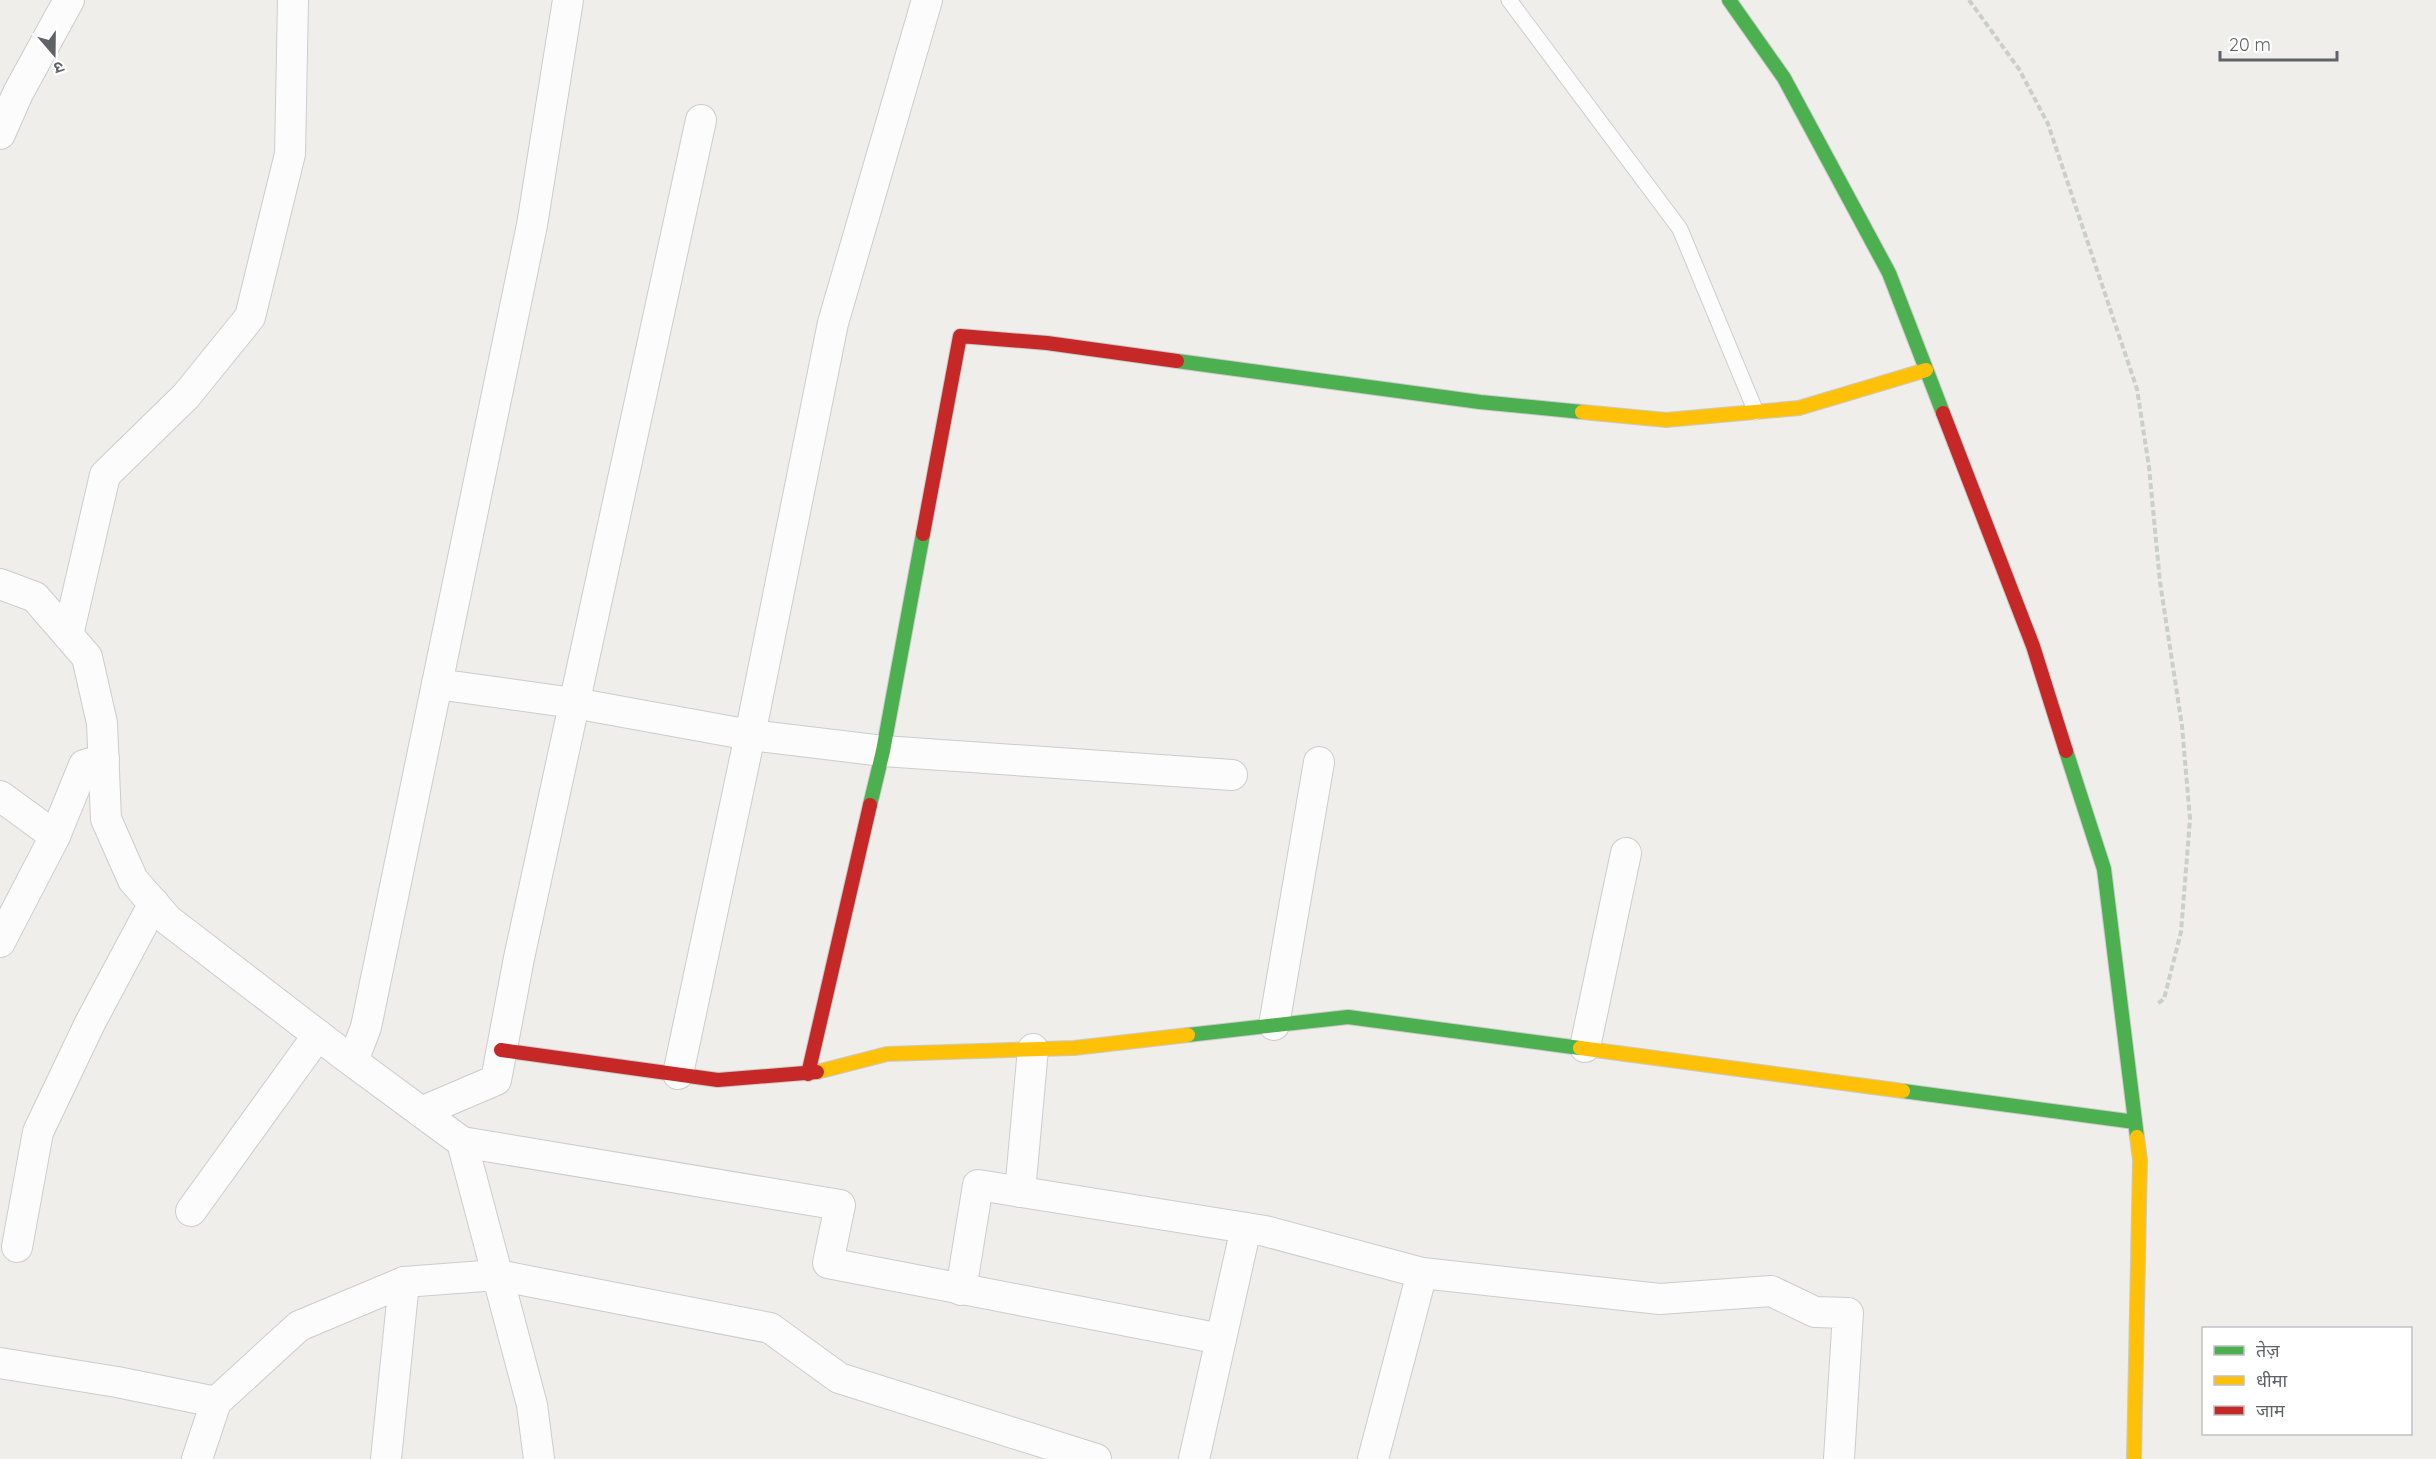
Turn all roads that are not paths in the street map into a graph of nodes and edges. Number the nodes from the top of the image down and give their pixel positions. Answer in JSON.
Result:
{"nodes":[{"id":1,"x":69,"y":0,"type":"edge"},
{"id":2,"x":292,"y":0,"type":"edge"},
{"id":3,"x":927,"y":0,"type":"edge"},
{"id":4,"x":1509,"y":0,"type":"edge"},
{"id":5,"x":1729,"y":0,"type":"edge"},
{"id":6,"x":559,"y":2,"type":"edge"},
{"id":7,"x":9,"y":91,"type":"edge"},
{"id":8,"x":701,"y":120,"type":"dead end"},
{"id":9,"x":0,"y":135,"type":"edge"},
{"id":10,"x":1926,"y":370,"type":"junction"},
{"id":11,"x":1756,"y":412,"type":"junction"},
{"id":12,"x":0,"y":584,"type":"edge"},
{"id":13,"x":68,"y":635,"type":"junction"},
{"id":14,"x":438,"y":684,"type":"junction"},
{"id":15,"x":574,"y":703,"type":"junction"},
{"id":16,"x":750,"y":735,"type":"junction"},
{"id":17,"x":884,"y":751,"type":"junction"},
{"id":18,"x":104,"y":759,"type":"junction"},
{"id":19,"x":1318,"y":762,"type":"dead end"},
{"id":20,"x":1232,"y":775,"type":"dead end"},
{"id":21,"x":0,"y":796,"type":"edge"},
{"id":22,"x":56,"y":836,"type":"junction"},
{"id":23,"x":1626,"y":854,"type":"dead end"},
{"id":24,"x":154,"y":903,"type":"junction"},
{"id":25,"x":0,"y":942,"type":"edge"},
{"id":26,"x":1274,"y":1025,"type":"junction"},
{"id":27,"x":318,"y":1035,"type":"junction"},
{"id":28,"x":1585,"y":1047,"type":"junction"},
{"id":29,"x":1033,"y":1049,"type":"junction"},
{"id":30,"x":501,"y":1050,"type":"junction"},
{"id":31,"x":353,"y":1061,"type":"junction"},
{"id":32,"x":678,"y":1074,"type":"junction"},
{"id":33,"x":808,"y":1074,"type":"junction"},
{"id":34,"x":421,"y":1112,"type":"junction"},
{"id":35,"x":2135,"y":1122,"type":"junction"},
{"id":36,"x":462,"y":1142,"type":"junction"},
{"id":37,"x":1020,"y":1192,"type":"junction"},
{"id":38,"x":191,"y":1211,"type":"dead end"},
{"id":39,"x":1246,"y":1228,"type":"junction"},
{"id":40,"x":17,"y":1247,"type":"dead end"},
{"id":41,"x":1422,"y":1273,"type":"junction"},
{"id":42,"x":497,"y":1275,"type":"junction"},
{"id":43,"x":404,"y":1282,"type":"junction"},
{"id":44,"x":961,"y":1290,"type":"junction"},
{"id":45,"x":1221,"y":1340,"type":"junction"},
{"id":46,"x":0,"y":1363,"type":"edge"},
{"id":47,"x":216,"y":1402,"type":"junction"},
{"id":48,"x":197,"y":1459,"type":"edge"},
{"id":49,"x":386,"y":1459,"type":"edge"},
{"id":50,"x":539,"y":1459,"type":"edge"},
{"id":51,"x":1096,"y":1459,"type":"edge"},
{"id":52,"x":1194,"y":1459,"type":"edge"},
{"id":53,"x":1373,"y":1459,"type":"edge"},
{"id":54,"x":1839,"y":1459,"type":"edge"},
{"id":55,"x":2134,"y":1459,"type":"edge"}],
"edges":[{"from":1,"to":7,"type":"street"},
{"from":2,"to":13,"type":"street"},
{"from":3,"to":16,"type":"street"},
{"from":4,"to":11,"type":"lane"},
{"from":5,"to":10,"type":"street"},
{"from":6,"to":14,"type":"street"},
{"from":7,"to":9,"type":"street"},
{"from":8,"to":15,"type":"street"},
{"from":10,"to":11,"type":"street"},
{"from":10,"to":35,"type":"street"},
{"from":11,"to":17,"type":"street"},
{"from":12,"to":13,"type":"street"},
{"from":13,"to":18,"type":"street"},
{"from":14,"to":15,"type":"street"},
{"from":14,"to":31,"type":"street"},
{"from":15,"to":16,"type":"street"},
{"from":15,"to":30,"type":"street"},
{"from":16,"to":17,"type":"street"},
{"from":16,"to":32,"type":"street"},
{"from":17,"to":20,"type":"street"},
{"from":17,"to":33,"type":"street"},
{"from":18,"to":22,"type":"street"},
{"from":18,"to":24,"type":"street"},
{"from":19,"to":26,"type":"street"},
{"from":21,"to":22,"type":"street"},
{"from":22,"to":25,"type":"street"},
{"from":23,"to":28,"type":"street"},
{"from":24,"to":27,"type":"street"},
{"from":24,"to":40,"type":"street"},
{"from":26,"to":28,"type":"street"},
{"from":26,"to":29,"type":"street"},
{"from":27,"to":31,"type":"street"},
{"from":27,"to":38,"type":"street"},
{"from":28,"to":35,"type":"street"},
{"from":29,"to":33,"type":"street"},
{"from":29,"to":37,"type":"street"},
{"from":30,"to":32,"type":"street"},
{"from":30,"to":34,"type":"street"},
{"from":31,"to":34,"type":"street"},
{"from":32,"to":33,"type":"street"},
{"from":34,"to":36,"type":"street"},
{"from":35,"to":55,"type":"street"},
{"from":36,"to":42,"type":"street"},
{"from":36,"to":44,"type":"street"},
{"from":37,"to":39,"type":"street"},
{"from":37,"to":44,"type":"street"},
{"from":39,"to":41,"type":"street"},
{"from":39,"to":45,"type":"street"},
{"from":41,"to":53,"type":"street"},
{"from":41,"to":54,"type":"street"},
{"from":42,"to":43,"type":"street"},
{"from":42,"to":50,"type":"street"},
{"from":42,"to":51,"type":"street"},
{"from":43,"to":47,"type":"street"},
{"from":43,"to":49,"type":"street"},
{"from":44,"to":45,"type":"street"},
{"from":45,"to":52,"type":"street"},
{"from":46,"to":47,"type":"street"},
{"from":47,"to":48,"type":"street"}]}
